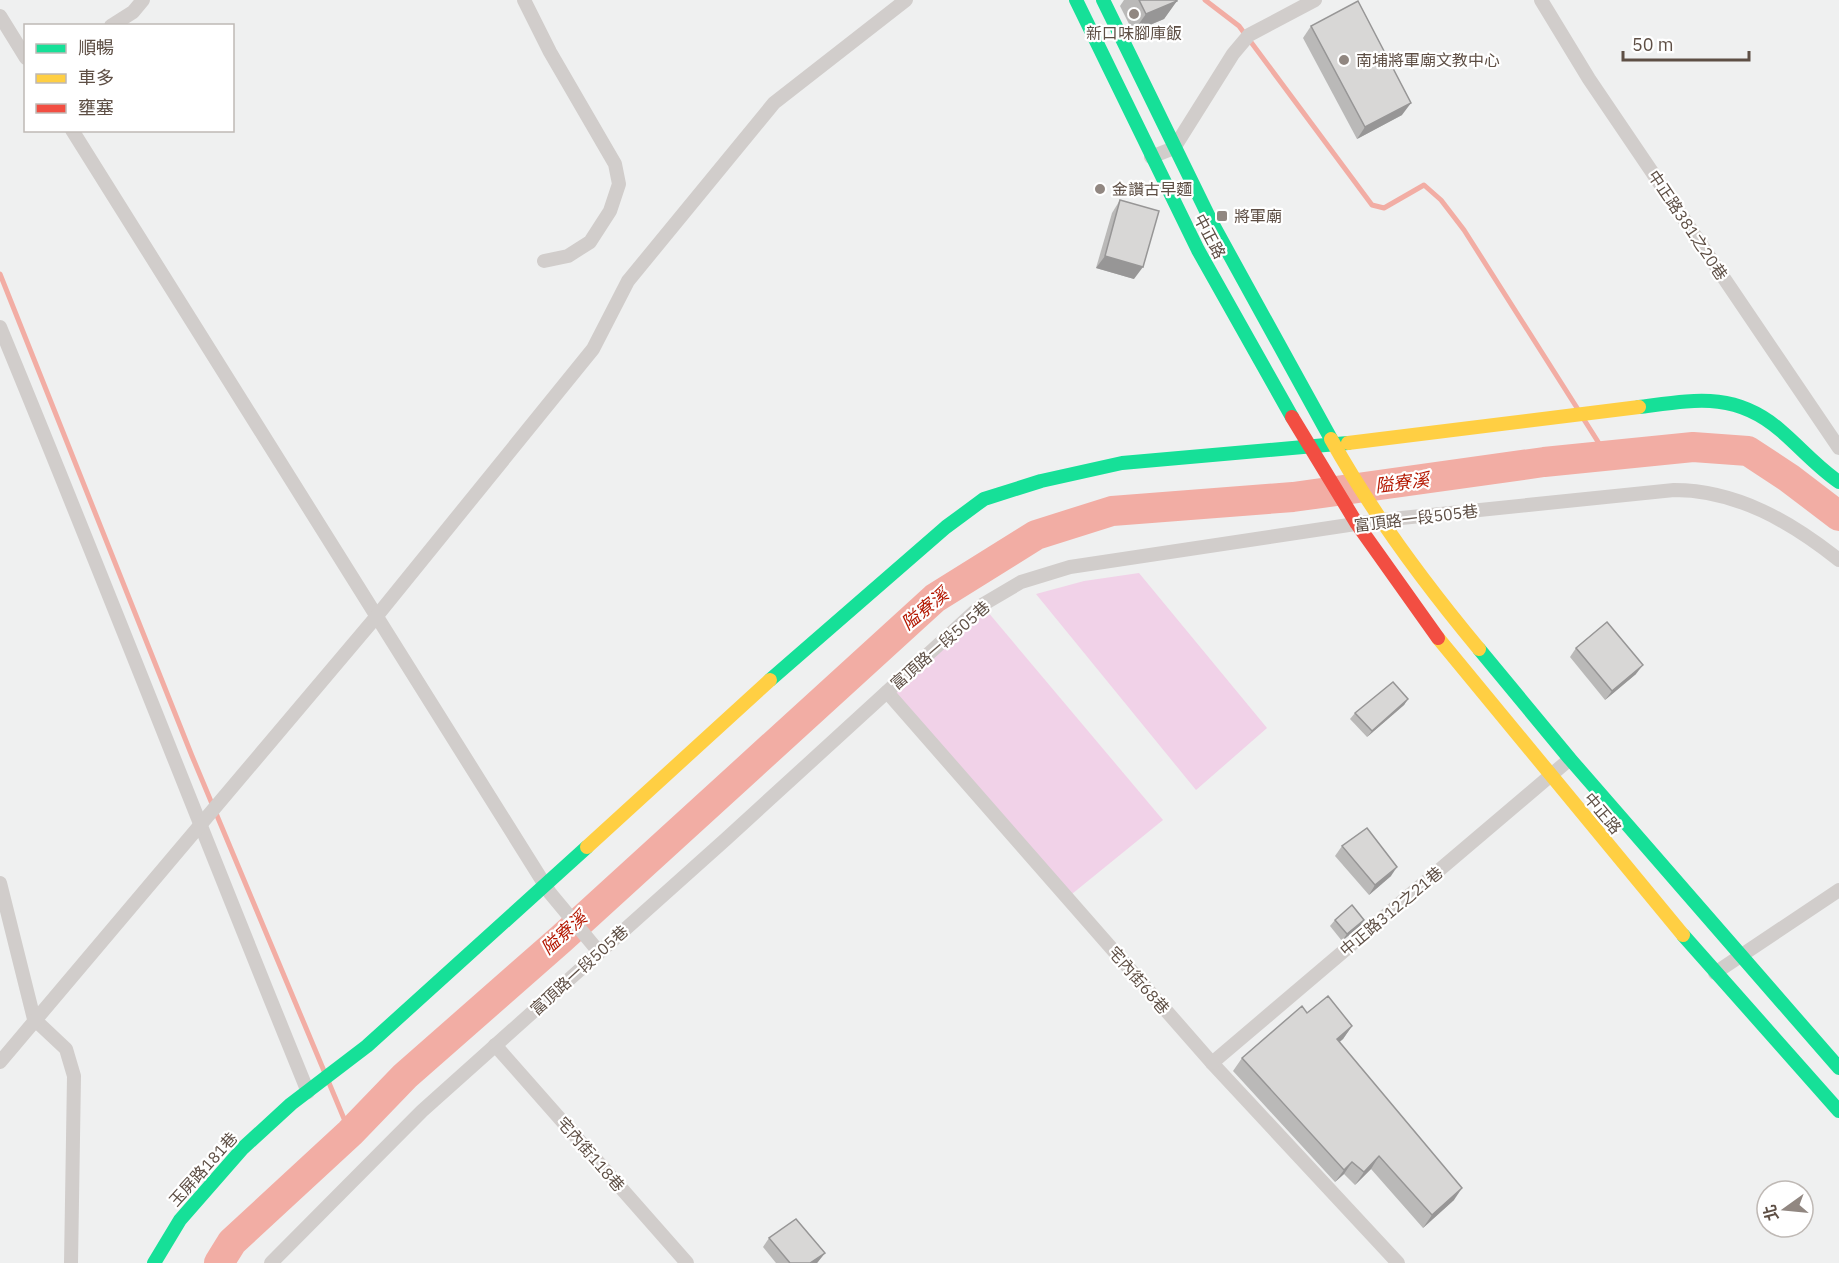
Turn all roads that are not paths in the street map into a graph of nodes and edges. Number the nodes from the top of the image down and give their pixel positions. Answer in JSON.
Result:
{"nodes":[{"id":1,"x":144,"y":0,"type":"edge"},
{"id":2,"x":524,"y":0,"type":"edge"},
{"id":3,"x":906,"y":0,"type":"edge"},
{"id":4,"x":1076,"y":0,"type":"edge"},
{"id":5,"x":1102,"y":0,"type":"edge"},
{"id":6,"x":1315,"y":0,"type":"edge"},
{"id":7,"x":1541,"y":0,"type":"edge"},
{"id":8,"x":0,"y":16,"type":"edge"},
{"id":9,"x":114,"y":24,"type":"edge"},
{"id":10,"x":24,"y":55,"type":"edge"},
{"id":11,"x":73,"y":132,"type":"edge"},
{"id":12,"x":1174,"y":148,"type":"junction"},
{"id":13,"x":1151,"y":157,"type":"junction"},
{"id":14,"x":544,"y":261,"type":"dead end"},
{"id":15,"x":0,"y":327,"type":"edge"},
{"id":16,"x":1334,"y":445,"type":"junction"},
{"id":17,"x":1310,"y":448,"type":"junction"},
{"id":18,"x":1839,"y":448,"type":"edge"},
{"id":19,"x":1839,"y":482,"type":"edge"},
{"id":20,"x":1382,"y":520,"type":"junction"},
{"id":21,"x":1357,"y":524,"type":"junction"},
{"id":22,"x":1839,"y":560,"type":"edge"},
{"id":23,"x":376,"y":616,"type":"junction"},
{"id":24,"x":887,"y":692,"type":"junction"},
{"id":25,"x":1570,"y":759,"type":"junction"},
{"id":26,"x":1550,"y":776,"type":"junction"},
{"id":27,"x":201,"y":821,"type":"junction"},
{"id":28,"x":0,"y":883,"type":"edge"},
{"id":29,"x":548,"y":889,"type":"junction"},
{"id":30,"x":1839,"y":890,"type":"edge"},
{"id":31,"x":595,"y":948,"type":"junction"},
{"id":32,"x":1740,"y":956,"type":"junction"},
{"id":33,"x":1715,"y":973,"type":"junction"},
{"id":34,"x":34,"y":1019,"type":"junction"},
{"id":35,"x":495,"y":1045,"type":"junction"},
{"id":36,"x":0,"y":1062,"type":"edge"},
{"id":37,"x":1212,"y":1063,"type":"junction"},
{"id":38,"x":1839,"y":1068,"type":"edge"},
{"id":39,"x":311,"y":1087,"type":"junction"},
{"id":40,"x":1839,"y":1111,"type":"edge"},
{"id":41,"x":71,"y":1263,"type":"edge"},
{"id":42,"x":154,"y":1263,"type":"edge"},
{"id":43,"x":271,"y":1263,"type":"edge"},
{"id":44,"x":687,"y":1263,"type":"edge"},
{"id":45,"x":1398,"y":1263,"type":"edge"}],
"edges":[{"from":1,"to":9,"type":"street"},
{"from":2,"to":14,"type":"street"},
{"from":3,"to":23,"type":"street"},
{"from":4,"to":13,"type":"main road","name":"中正路"},
{"from":5,"to":12,"type":"main road","name":"中正路"},
{"from":6,"to":12,"type":"street"},
{"from":7,"to":18,"type":"street","name":"中正路381之20巷"},
{"from":8,"to":10,"type":"street"},
{"from":11,"to":23,"type":"street"},
{"from":12,"to":13,"type":"street"},
{"from":12,"to":16,"type":"main road","name":"中正路"},
{"from":13,"to":17,"type":"main road","name":"中正路"},
{"from":15,"to":27,"type":"street"},
{"from":16,"to":17,"type":"main road","name":"玉屏路181巷"},
{"from":16,"to":19,"type":"main road","name":"玉屏路181巷"},
{"from":16,"to":20,"type":"main road","name":"中正路"},
{"from":17,"to":21,"type":"main road","name":"中正路"},
{"from":17,"to":29,"type":"main road","name":"玉屏路181巷"},
{"from":20,"to":21,"type":"street","name":"富頂路一段505巷"},
{"from":20,"to":22,"type":"street","name":"富頂路一段505巷"},
{"from":20,"to":25,"type":"main road","name":"中正路"},
{"from":21,"to":24,"type":"street","name":"富頂路一段505巷"},
{"from":21,"to":26,"type":"main road","name":"中正路"},
{"from":23,"to":27,"type":"street"},
{"from":23,"to":29,"type":"street"},
{"from":24,"to":31,"type":"street","name":"富頂路一段505巷"},
{"from":24,"to":37,"type":"street","name":"宅內街68巷"},
{"from":25,"to":26,"type":"street","name":"中正路312之21巷"},
{"from":25,"to":32,"type":"main road","name":"中正路"},
{"from":26,"to":33,"type":"main road","name":"中正路"},
{"from":26,"to":37,"type":"street","name":"中正路312之21巷"},
{"from":27,"to":34,"type":"street"},
{"from":27,"to":39,"type":"street"},
{"from":28,"to":34,"type":"street"},
{"from":29,"to":31,"type":"street"},
{"from":29,"to":39,"type":"main road","name":"玉屏路181巷"},
{"from":30,"to":32,"type":"street"},
{"from":31,"to":35,"type":"street","name":"富頂路一段505巷"},
{"from":32,"to":33,"type":"street"},
{"from":32,"to":38,"type":"main road","name":"中正路"},
{"from":33,"to":40,"type":"main road","name":"中正路"},
{"from":34,"to":36,"type":"street"},
{"from":34,"to":41,"type":"street"},
{"from":35,"to":43,"type":"street","name":"富頂路一段505巷"},
{"from":35,"to":44,"type":"street","name":"宅內街118巷"},
{"from":37,"to":45,"type":"street","name":"宅內街68巷"},
{"from":39,"to":42,"type":"main road","name":"玉屏路181巷"}]}
